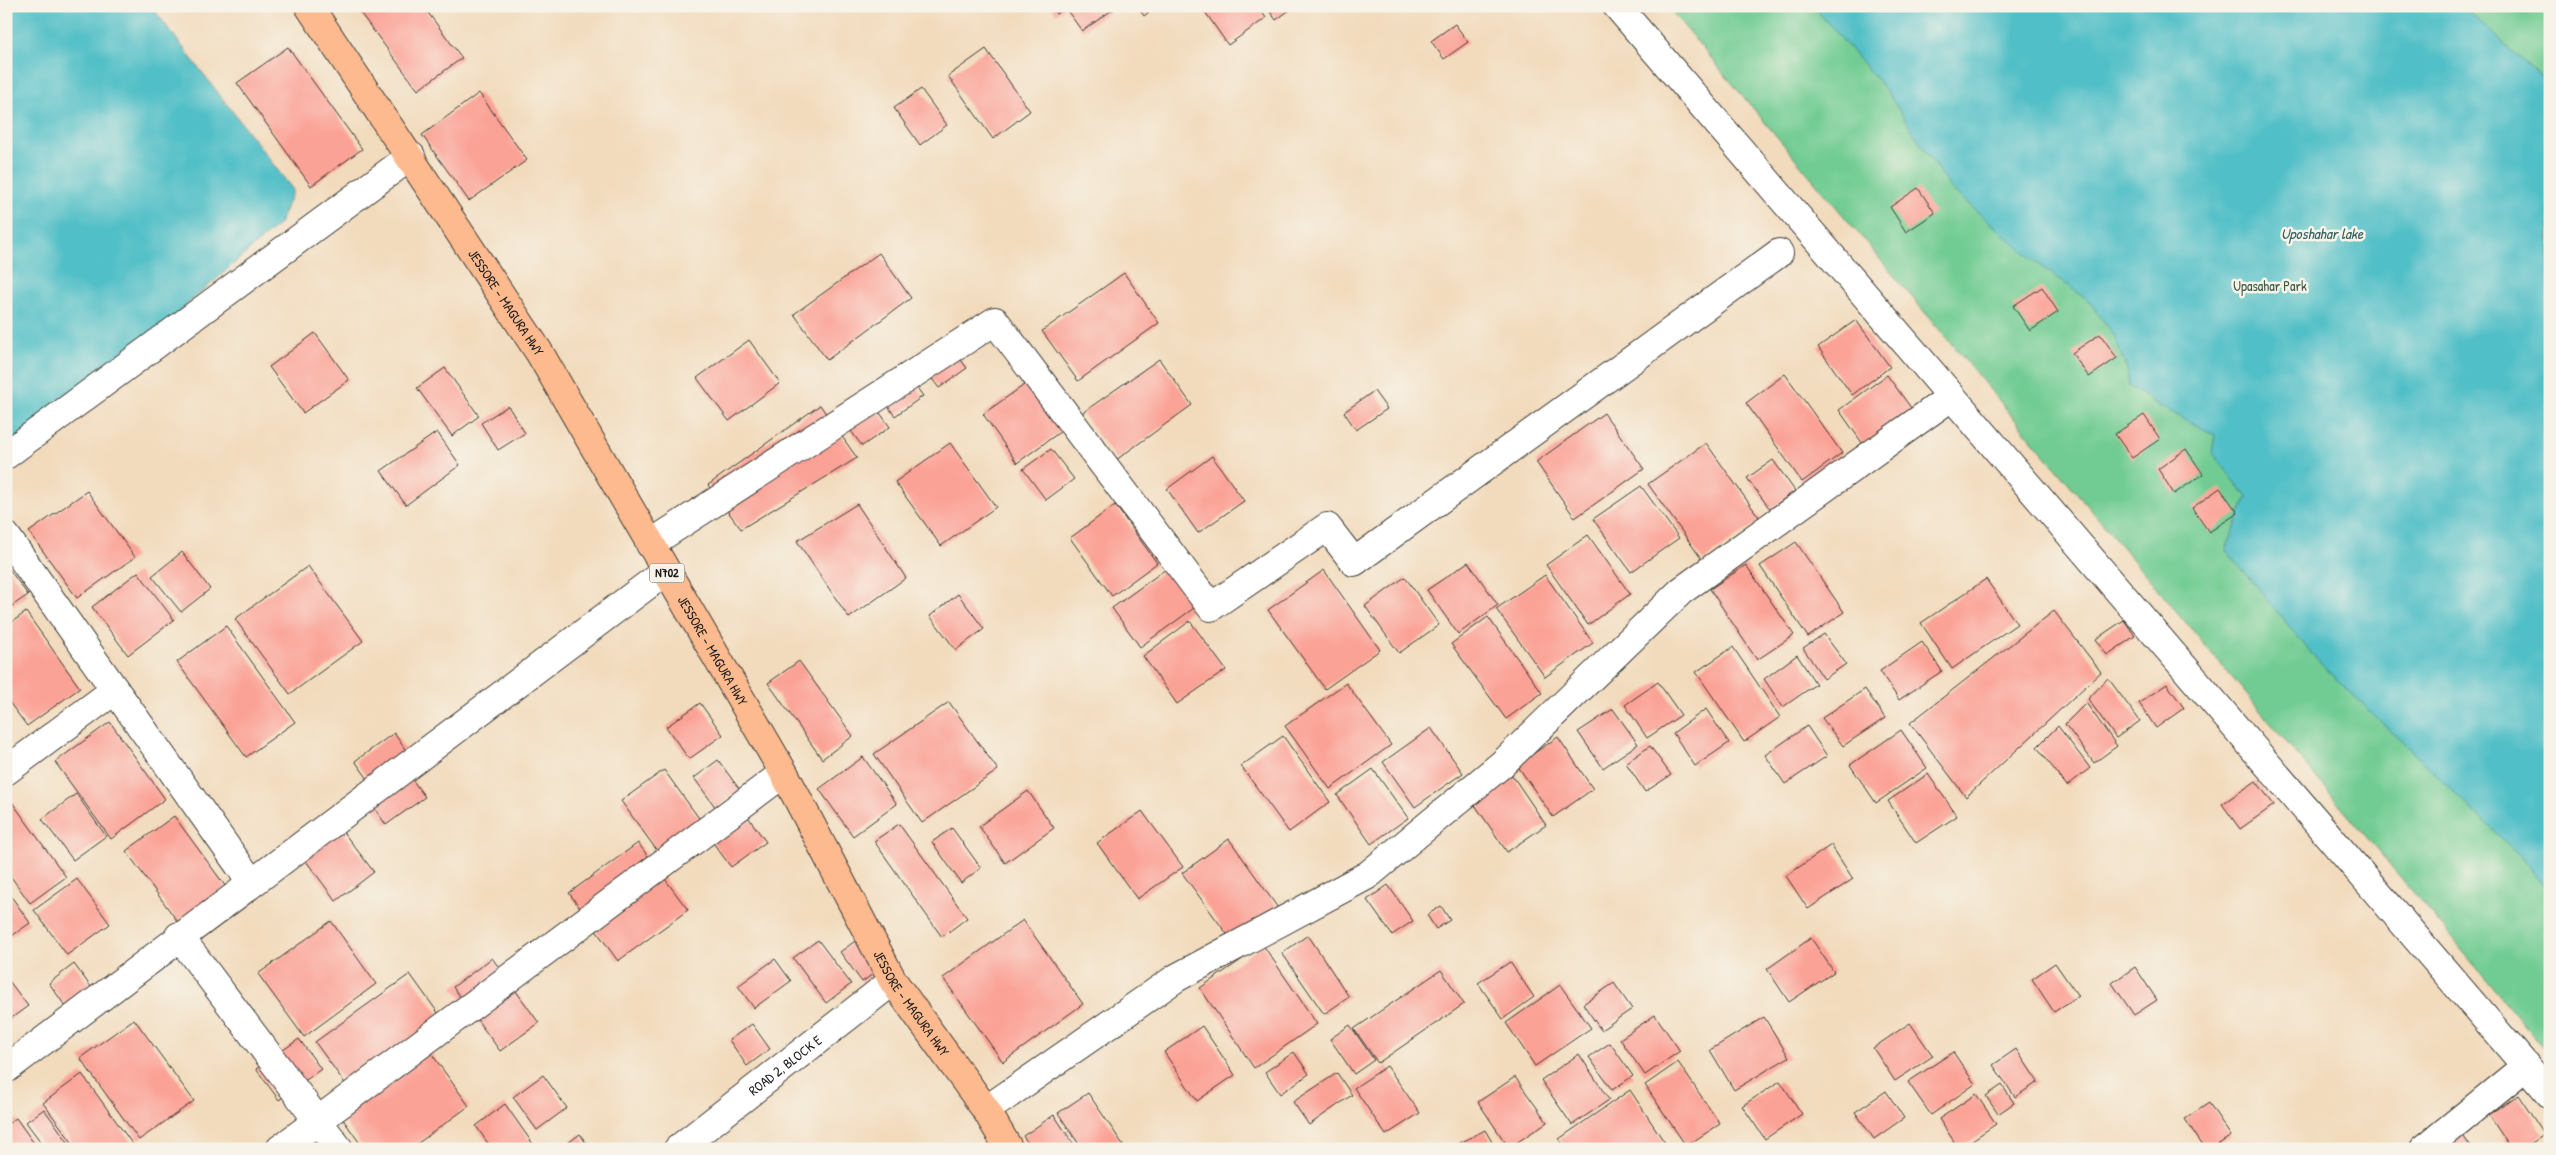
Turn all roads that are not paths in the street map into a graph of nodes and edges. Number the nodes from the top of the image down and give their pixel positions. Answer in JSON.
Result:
{"nodes":[{"id":1,"x":309,"y":6,"type":"edge"},
{"id":2,"x":1618,"y":6,"type":"edge"},
{"id":3,"x":411,"y":156,"type":"junction"},
{"id":4,"x":1779,"y":253,"type":"dead end"},
{"id":5,"x":1951,"y":397,"type":"junction"},
{"id":6,"x":6,"y":455,"type":"edge"},
{"id":7,"x":6,"y":536,"type":"edge"},
{"id":8,"x":650,"y":544,"type":"junction"},
{"id":9,"x":666,"y":571,"type":"junction"},
{"id":10,"x":115,"y":690,"type":"junction"},
{"id":11,"x":6,"y":771,"type":"edge"},
{"id":12,"x":784,"y":773,"type":"junction"},
{"id":13,"x":251,"y":882,"type":"junction"},
{"id":14,"x":179,"y":936,"type":"junction"},
{"id":15,"x":893,"y":980,"type":"junction"},
{"id":16,"x":2526,"y":1066,"type":"junction"},
{"id":17,"x":6,"y":1069,"type":"edge"},
{"id":18,"x":2550,"y":1094,"type":"edge"},
{"id":19,"x":986,"y":1110,"type":"junction"},
{"id":20,"x":318,"y":1119,"type":"junction"},
{"id":21,"x":280,"y":1149,"type":"edge"},
{"id":22,"x":339,"y":1149,"type":"edge"},
{"id":23,"x":678,"y":1149,"type":"edge"},
{"id":24,"x":1009,"y":1149,"type":"edge"},
{"id":25,"x":2424,"y":1149,"type":"edge"}],
"edges":[{"from":1,"to":3,"type":"highway","name":"JESSORE - MAGURA HWY","number":"N702"},
{"from":2,"to":5,"type":"street"},
{"from":3,"to":6,"type":"street"},
{"from":3,"to":8,"type":"highway","name":"JESSORE - MAGURA HWY","number":"N702"},
{"from":4,"to":8,"type":"street"},
{"from":5,"to":16,"type":"street"},
{"from":5,"to":19,"type":"street"},
{"from":7,"to":10,"type":"street"},
{"from":8,"to":9,"type":"highway","name":"JESSORE - MAGURA HWY","number":"N702"},
{"from":9,"to":12,"type":"highway","name":"JESSORE - MAGURA HWY","number":"N702"},
{"from":9,"to":13,"type":"street"},
{"from":10,"to":11,"type":"street"},
{"from":10,"to":13,"type":"street"},
{"from":12,"to":15,"type":"highway","name":"JESSORE - MAGURA HWY","number":"N702"},
{"from":12,"to":20,"type":"street"},
{"from":13,"to":14,"type":"street"},
{"from":14,"to":17,"type":"street"},
{"from":14,"to":20,"type":"street"},
{"from":15,"to":19,"type":"highway","name":"JESSORE - MAGURA HWY","number":"N702"},
{"from":15,"to":23,"type":"street","name":"ROAD 2, BLOCK E"},
{"from":16,"to":18,"type":"street"},
{"from":16,"to":25,"type":"street"},
{"from":19,"to":24,"type":"highway","name":"JESSORE - MAGURA HWY","number":"N702"},
{"from":20,"to":21,"type":"street"},
{"from":20,"to":22,"type":"street"}]}
